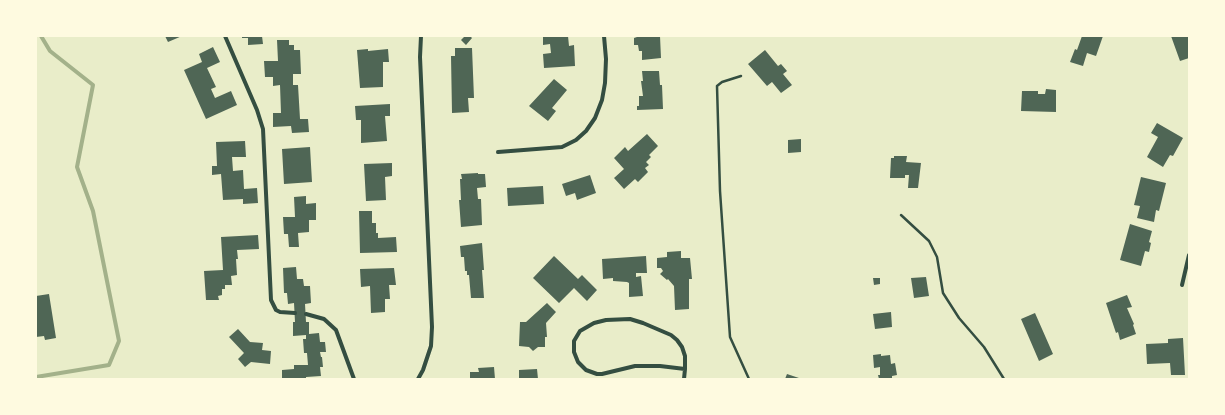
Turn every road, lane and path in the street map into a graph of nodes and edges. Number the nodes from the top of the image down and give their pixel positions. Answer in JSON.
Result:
{"nodes":[{"id":1,"x":225,"y":36,"type":"edge"},
{"id":2,"x":421,"y":36,"type":"edge"},
{"id":3,"x":604,"y":36,"type":"edge"},
{"id":4,"x":741,"y":76,"type":"dead end"},
{"id":5,"x":498,"y":152,"type":"dead end"},
{"id":6,"x":901,"y":215,"type":"dead end"},
{"id":7,"x":1189,"y":255,"type":"edge"},
{"id":8,"x":1182,"y":285,"type":"dead end"},
{"id":9,"x":295,"y":313,"type":"dead end"},
{"id":10,"x":306,"y":314,"type":"dead end"},
{"id":11,"x":685,"y":369,"type":"junction"},
{"id":12,"x":354,"y":379,"type":"edge"},
{"id":13,"x":418,"y":379,"type":"edge"},
{"id":14,"x":684,"y":379,"type":"edge"},
{"id":15,"x":749,"y":379,"type":"edge"},
{"id":16,"x":1004,"y":379,"type":"edge"}],
"edges":[{"from":1,"to":9,"type":"street"},
{"from":2,"to":13,"type":"street"},
{"from":3,"to":5,"type":"street"},
{"from":4,"to":15,"type":"lane"},
{"from":6,"to":16,"type":"lane"},
{"from":7,"to":8,"type":"street"},
{"from":10,"to":12,"type":"street"},
{"from":11,"to":11,"type":"street"},
{"from":11,"to":14,"type":"street"}]}
